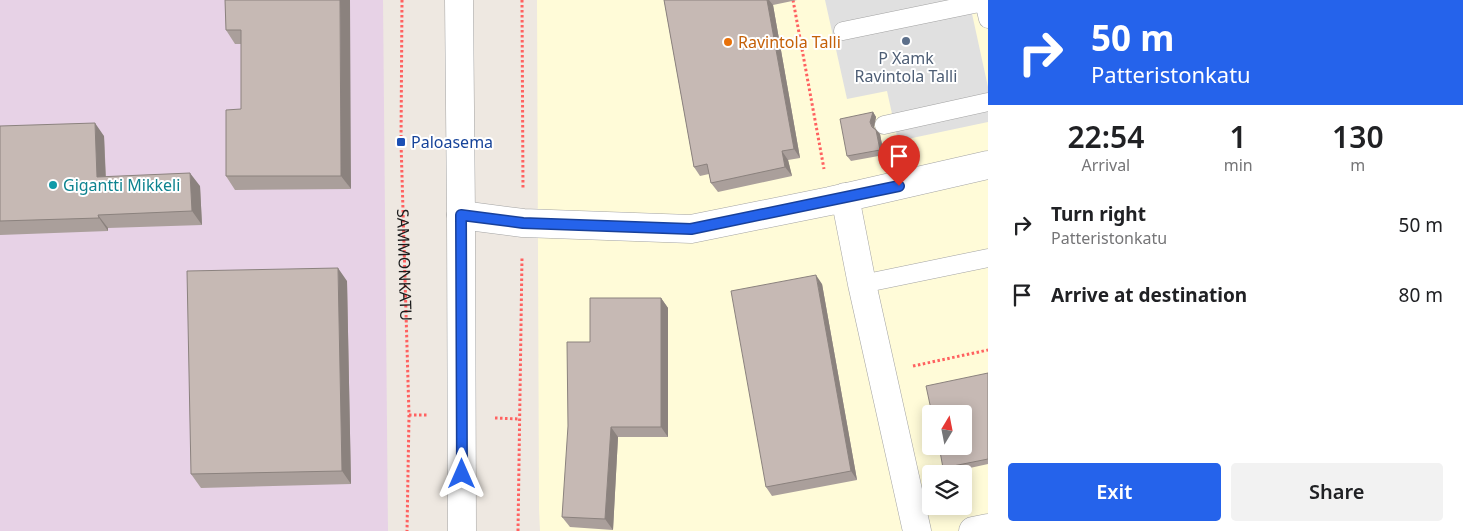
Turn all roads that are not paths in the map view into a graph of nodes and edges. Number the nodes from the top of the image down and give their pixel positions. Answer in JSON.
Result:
{"nodes":[{"id":1,"x":459,"y":0,"type":"edge"},
{"id":2,"x":988,"y":20,"type":"edge"},
{"id":3,"x":843,"y":31,"type":"dead end"},
{"id":4,"x":988,"y":102,"type":"edge"},
{"id":5,"x":884,"y":125,"type":"dead end"},
{"id":6,"x":988,"y":165,"type":"edge"},
{"id":7,"x":838,"y":199,"type":"junction"},
{"id":8,"x":461,"y":215,"type":"junction"},
{"id":9,"x":988,"y":258,"type":"edge"},
{"id":10,"x":862,"y":284,"type":"junction"},
{"id":11,"x":988,"y":528,"type":"edge"},
{"id":12,"x":462,"y":531,"type":"edge"},
{"id":13,"x":918,"y":531,"type":"edge"},
{"id":14,"x":973,"y":531,"type":"edge"}],
"edges":[{"from":1,"to":8,"type":"street"},
{"from":2,"to":3,"type":"lane"},
{"from":4,"to":5,"type":"lane"},
{"from":6,"to":7,"type":"street"},
{"from":7,"to":8,"type":"street"},
{"from":7,"to":10,"type":"street"},
{"from":8,"to":12,"type":"street"},
{"from":9,"to":10,"type":"lane"},
{"from":10,"to":13,"type":"street"},
{"from":11,"to":14,"type":"street"}]}
